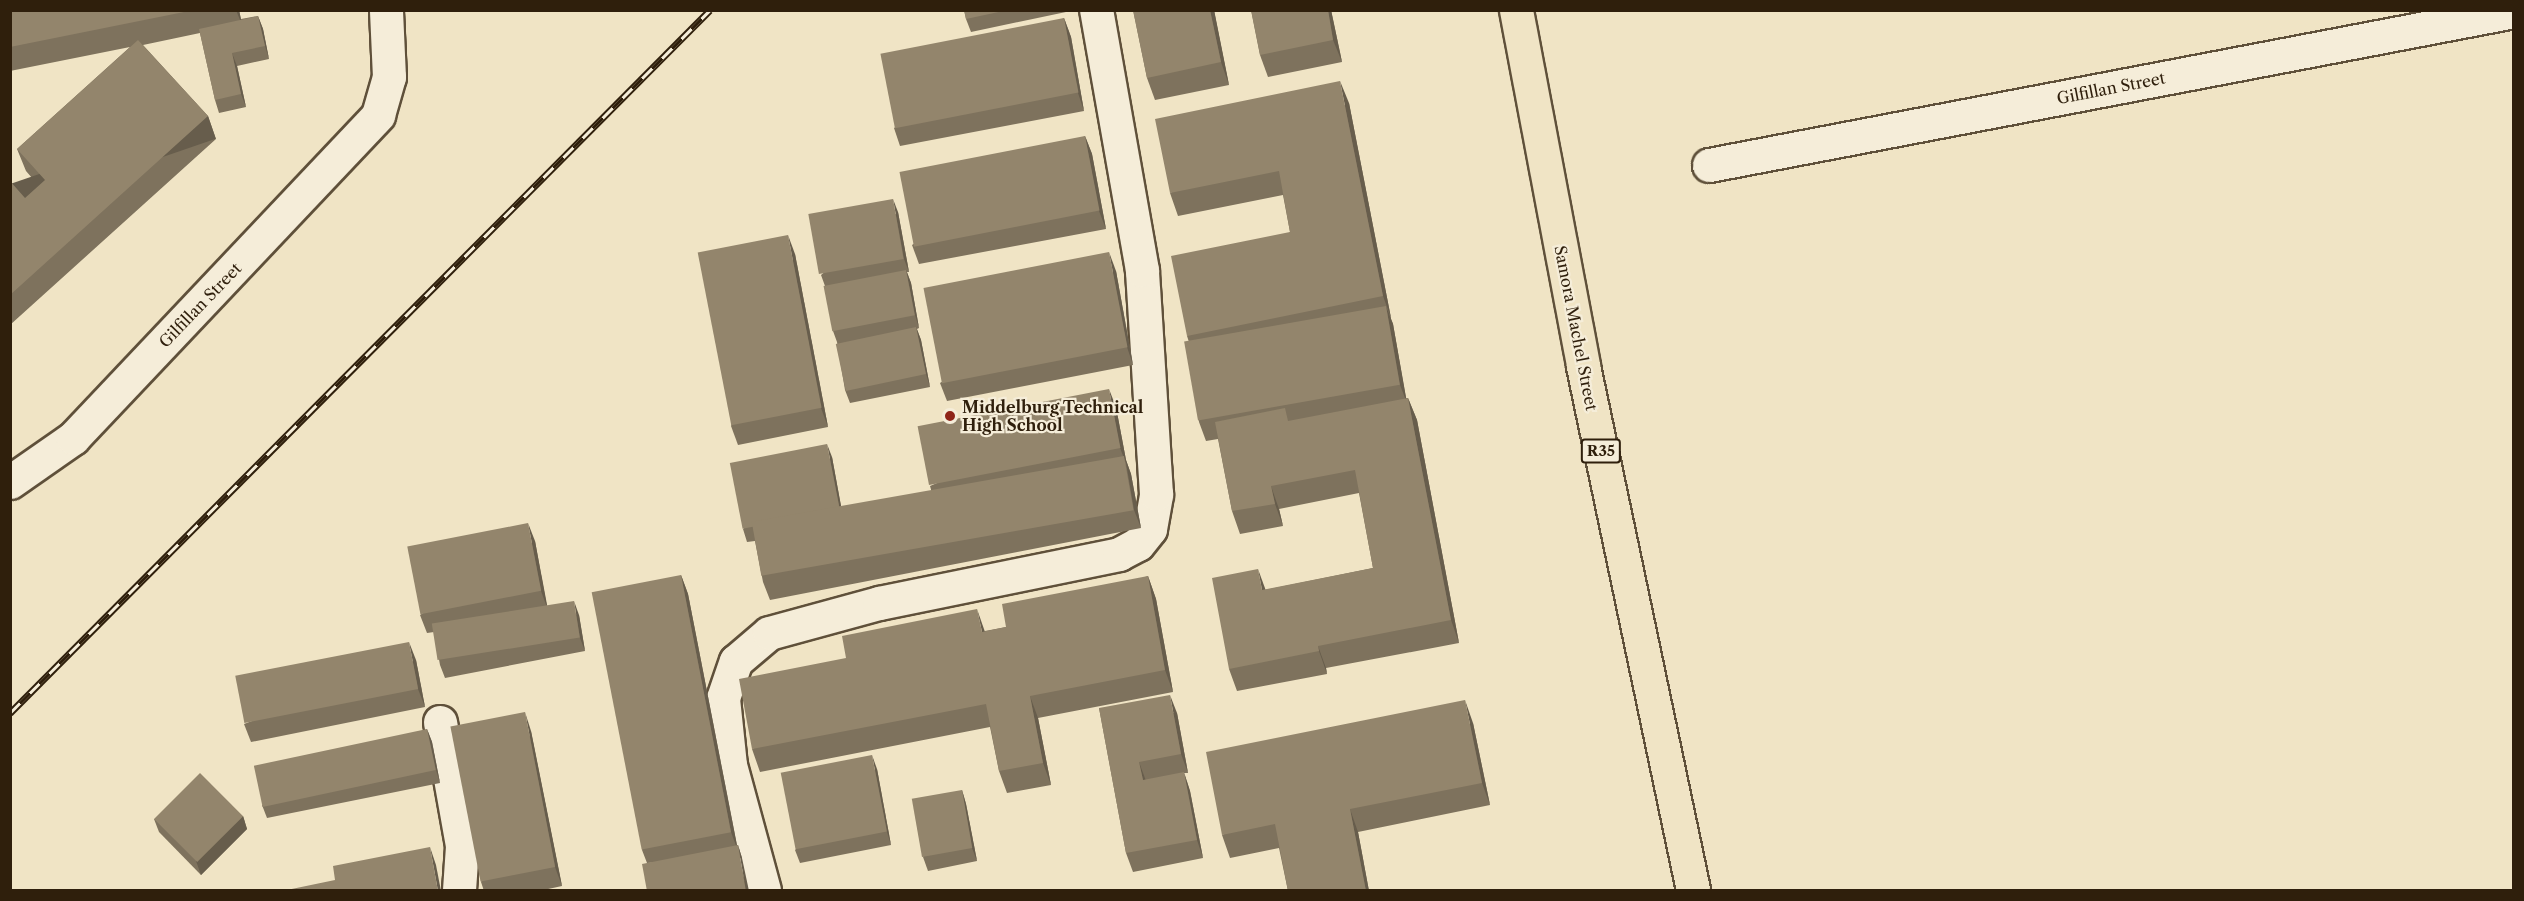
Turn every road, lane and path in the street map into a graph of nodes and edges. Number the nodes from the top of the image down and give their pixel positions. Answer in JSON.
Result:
{"nodes":[{"id":1,"x":386,"y":10,"type":"edge"},
{"id":2,"x":1096,"y":10,"type":"edge"},
{"id":3,"x":1516,"y":10,"type":"edge"},
{"id":4,"x":2514,"y":11,"type":"edge"},
{"id":5,"x":1709,"y":165,"type":"dead end"},
{"id":6,"x":10,"y":482,"type":"edge"},
{"id":7,"x":440,"y":722,"type":"dead end"},
{"id":8,"x":459,"y":891,"type":"edge"},
{"id":9,"x":764,"y":891,"type":"edge"},
{"id":10,"x":1693,"y":891,"type":"edge"}],
"edges":[{"from":1,"to":6,"type":"street","name":"Gilfillan Street"},
{"from":2,"to":9,"type":"street"},
{"from":3,"to":10,"type":"main road","name":"Samora Machel Street","number":"R35"},
{"from":4,"to":5,"type":"street","name":"Gilfillan Street"},
{"from":7,"to":8,"type":"street"}]}
